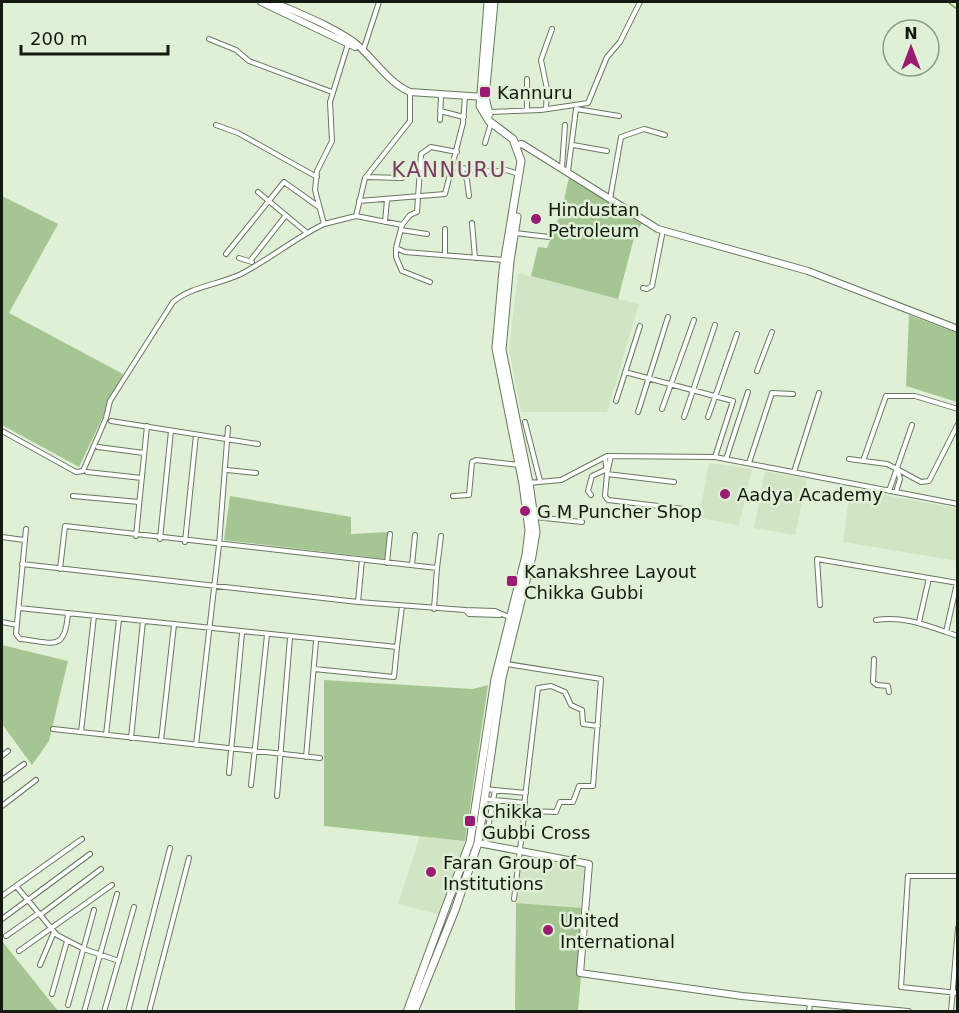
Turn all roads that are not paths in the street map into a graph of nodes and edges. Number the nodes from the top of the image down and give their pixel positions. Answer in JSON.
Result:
{"nodes":[{"id":1,"x":261,"y":2,"type":"edge"},
{"id":2,"x":274,"y":2,"type":"edge"},
{"id":3,"x":379,"y":2,"type":"edge"},
{"id":4,"x":488,"y":2,"type":"edge"},
{"id":5,"x":494,"y":2,"type":"edge"},
{"id":6,"x":640,"y":2,"type":"edge"},
{"id":7,"x":552,"y":29,"type":"dead end"},
{"id":8,"x":209,"y":39,"type":"dead end"},
{"id":9,"x":348,"y":44,"type":"junction"},
{"id":10,"x":363,"y":51,"type":"junction"},
{"id":11,"x":527,"y":79,"type":"dead end"},
{"id":12,"x":332,"y":92,"type":"junction"},
{"id":13,"x":410,"y":92,"type":"junction"},
{"id":14,"x":441,"y":96,"type":"junction"},
{"id":15,"x":465,"y":96,"type":"junction"},
{"id":16,"x":482,"y":97,"type":"junction"},
{"id":17,"x":546,"y":109,"type":"junction"},
{"id":18,"x":526,"y":110,"type":"junction"},
{"id":19,"x":440,"y":111,"type":"junction"},
{"id":20,"x":487,"y":112,"type":"junction"},
{"id":21,"x":619,"y":116,"type":"dead end"},
{"id":22,"x":464,"y":117,"type":"junction"},
{"id":23,"x":440,"y":120,"type":"dead end"},
{"id":24,"x":491,"y":122,"type":"junction"},
{"id":25,"x":216,"y":125,"type":"dead end"},
{"id":26,"x":565,"y":125,"type":"dead end"},
{"id":27,"x":665,"y":135,"type":"dead end"},
{"id":28,"x":485,"y":143,"type":"dead end"},
{"id":29,"x":519,"y":144,"type":"junction"},
{"id":30,"x":573,"y":145,"type":"junction"},
{"id":31,"x":608,"y":151,"type":"dead end"},
{"id":32,"x":457,"y":152,"type":"junction"},
{"id":33,"x":454,"y":167,"type":"junction"},
{"id":34,"x":459,"y":168,"type":"junction"},
{"id":35,"x":565,"y":169,"type":"junction"},
{"id":36,"x":520,"y":174,"type":"junction"},
{"id":37,"x":316,"y":177,"type":"junction"},
{"id":38,"x":366,"y":177,"type":"junction"},
{"id":39,"x":402,"y":178,"type":"dead end"},
{"id":40,"x":258,"y":192,"type":"dead end"},
{"id":41,"x":469,"y":196,"type":"dead end"},
{"id":42,"x":418,"y":198,"type":"junction"},
{"id":43,"x":610,"y":199,"type":"junction"},
{"id":44,"x":387,"y":200,"type":"junction"},
{"id":45,"x":268,"y":201,"type":"junction"},
{"id":46,"x":359,"y":201,"type":"junction"},
{"id":47,"x":320,"y":208,"type":"junction"},
{"id":48,"x":286,"y":215,"type":"junction"},
{"id":49,"x":356,"y":216,"type":"junction"},
{"id":50,"x":515,"y":219,"type":"junction"},
{"id":51,"x":385,"y":222,"type":"junction"},
{"id":52,"x":472,"y":223,"type":"dead end"},
{"id":53,"x":324,"y":224,"type":"junction"},
{"id":54,"x":401,"y":228,"type":"junction"},
{"id":55,"x":445,"y":229,"type":"dead end"},
{"id":56,"x":663,"y":231,"type":"junction"},
{"id":57,"x":306,"y":232,"type":"junction"},
{"id":58,"x":515,"y":233,"type":"junction"},
{"id":59,"x":427,"y":234,"type":"dead end"},
{"id":60,"x":549,"y":237,"type":"dead end"},
{"id":61,"x":396,"y":248,"type":"junction"},
{"id":62,"x":225,"y":254,"type":"dead end"},
{"id":63,"x":445,"y":255,"type":"junction"},
{"id":64,"x":239,"y":258,"type":"dead end"},
{"id":65,"x":475,"y":258,"type":"junction"},
{"id":66,"x":507,"y":261,"type":"junction"},
{"id":67,"x":253,"y":262,"type":"junction"},
{"id":68,"x":430,"y":282,"type":"dead end"},
{"id":69,"x":643,"y":288,"type":"dead end"},
{"id":70,"x":668,"y":317,"type":"dead end"},
{"id":71,"x":693,"y":320,"type":"dead end"},
{"id":72,"x":715,"y":325,"type":"dead end"},
{"id":73,"x":640,"y":327,"type":"dead end"},
{"id":74,"x":957,"y":329,"type":"edge"},
{"id":75,"x":772,"y":332,"type":"dead end"},
{"id":76,"x":737,"y":334,"type":"dead end"},
{"id":77,"x":757,"y":371,"type":"dead end"},
{"id":78,"x":625,"y":372,"type":"junction"},
{"id":79,"x":648,"y":379,"type":"junction"},
{"id":80,"x":671,"y":384,"type":"junction"},
{"id":81,"x":694,"y":389,"type":"junction"},
{"id":82,"x":748,"y":392,"type":"dead end"},
{"id":83,"x":819,"y":393,"type":"dead end"},
{"id":84,"x":793,"y":394,"type":"dead end"},
{"id":85,"x":716,"y":395,"type":"junction"},
{"id":86,"x":616,"y":401,"type":"dead end"},
{"id":87,"x":662,"y":409,"type":"dead end"},
{"id":88,"x":957,"y":409,"type":"edge"},
{"id":89,"x":638,"y":412,"type":"dead end"},
{"id":90,"x":684,"y":417,"type":"dead end"},
{"id":91,"x":708,"y":417,"type":"dead end"},
{"id":92,"x":111,"y":421,"type":"dead end"},
{"id":93,"x":525,"y":422,"type":"dead end"},
{"id":94,"x":957,"y":424,"type":"edge"},
{"id":95,"x":912,"y":425,"type":"dead end"},
{"id":96,"x":147,"y":426,"type":"junction"},
{"id":97,"x":228,"y":428,"type":"dead end"},
{"id":98,"x":171,"y":430,"type":"junction"},
{"id":99,"x":2,"y":431,"type":"edge"},
{"id":100,"x":196,"y":435,"type":"junction"},
{"id":101,"x":229,"y":441,"type":"junction"},
{"id":102,"x":258,"y":444,"type":"dead end"},
{"id":103,"x":98,"y":447,"type":"dead end"},
{"id":104,"x":144,"y":453,"type":"junction"},
{"id":105,"x":611,"y":456,"type":"junction"},
{"id":106,"x":605,"y":457,"type":"junction"},
{"id":107,"x":716,"y":458,"type":"junction"},
{"id":108,"x":726,"y":459,"type":"junction"},
{"id":109,"x":849,"y":459,"type":"dead end"},
{"id":110,"x":863,"y":461,"type":"junction"},
{"id":111,"x":749,"y":463,"type":"junction"},
{"id":112,"x":519,"y":465,"type":"junction"},
{"id":113,"x":226,"y":470,"type":"junction"},
{"id":114,"x":897,"y":470,"type":"junction"},
{"id":115,"x":87,"y":472,"type":"dead end"},
{"id":116,"x":606,"y":472,"type":"junction"},
{"id":117,"x":794,"y":472,"type":"junction"},
{"id":118,"x":256,"y":473,"type":"dead end"},
{"id":119,"x":142,"y":478,"type":"junction"},
{"id":120,"x":540,"y":482,"type":"junction"},
{"id":121,"x":674,"y":482,"type":"dead end"},
{"id":122,"x":526,"y":483,"type":"junction"},
{"id":123,"x":890,"y":490,"type":"junction"},
{"id":124,"x":896,"y":492,"type":"junction"},
{"id":125,"x":591,"y":495,"type":"dead end"},
{"id":126,"x":73,"y":496,"type":"dead end"},
{"id":127,"x":453,"y":496,"type":"dead end"},
{"id":128,"x":139,"y":502,"type":"junction"},
{"id":129,"x":957,"y":504,"type":"edge"},
{"id":130,"x":684,"y":509,"type":"dead end"},
{"id":131,"x":535,"y":517,"type":"junction"},
{"id":132,"x":582,"y":522,"type":"dead end"},
{"id":133,"x":26,"y":528,"type":"dead end"},
{"id":134,"x":390,"y":534,"type":"dead end"},
{"id":135,"x":415,"y":535,"type":"dead end"},
{"id":136,"x":135,"y":536,"type":"junction"},
{"id":137,"x":441,"y":536,"type":"dead end"},
{"id":138,"x":2,"y":537,"type":"edge"},
{"id":139,"x":160,"y":539,"type":"junction"},
{"id":140,"x":24,"y":540,"type":"junction"},
{"id":141,"x":185,"y":542,"type":"junction"},
{"id":142,"x":219,"y":545,"type":"junction"},
{"id":143,"x":362,"y":560,"type":"junction"},
{"id":144,"x":387,"y":563,"type":"junction"},
{"id":145,"x":22,"y":564,"type":"junction"},
{"id":146,"x":412,"y":565,"type":"junction"},
{"id":147,"x":437,"y":568,"type":"junction"},
{"id":148,"x":60,"y":569,"type":"junction"},
{"id":149,"x":929,"y":578,"type":"junction"},
{"id":150,"x":957,"y":583,"type":"edge"},
{"id":151,"x":213,"y":585,"type":"junction"},
{"id":152,"x":358,"y":602,"type":"junction"},
{"id":153,"x":820,"y":605,"type":"dead end"},
{"id":154,"x":402,"y":606,"type":"junction"},
{"id":155,"x":19,"y":608,"type":"junction"},
{"id":156,"x":434,"y":609,"type":"junction"},
{"id":157,"x":68,"y":613,"type":"junction"},
{"id":158,"x":94,"y":616,"type":"junction"},
{"id":159,"x":512,"y":618,"type":"junction"},
{"id":160,"x":119,"y":619,"type":"junction"},
{"id":161,"x":876,"y":620,"type":"dead end"},
{"id":162,"x":143,"y":621,"type":"junction"},
{"id":163,"x":2,"y":622,"type":"edge"},
{"id":164,"x":919,"y":622,"type":"junction"},
{"id":165,"x":17,"y":624,"type":"junction"},
{"id":166,"x":174,"y":625,"type":"junction"},
{"id":167,"x":208,"y":629,"type":"junction"},
{"id":168,"x":946,"y":632,"type":"junction"},
{"id":169,"x":242,"y":633,"type":"junction"},
{"id":170,"x":267,"y":635,"type":"junction"},
{"id":171,"x":957,"y":636,"type":"edge"},
{"id":172,"x":290,"y":638,"type":"junction"},
{"id":173,"x":316,"y":640,"type":"junction"},
{"id":174,"x":397,"y":647,"type":"junction"},
{"id":175,"x":874,"y":659,"type":"dead end"},
{"id":176,"x":505,"y":664,"type":"junction"},
{"id":177,"x":314,"y":669,"type":"junction"},
{"id":178,"x":889,"y":692,"type":"dead end"},
{"id":179,"x":598,"y":726,"type":"junction"},
{"id":180,"x":53,"y":729,"type":"dead end"},
{"id":181,"x":81,"y":732,"type":"junction"},
{"id":182,"x":106,"y":735,"type":"junction"},
{"id":183,"x":131,"y":738,"type":"junction"},
{"id":184,"x":161,"y":741,"type":"junction"},
{"id":185,"x":196,"y":745,"type":"junction"},
{"id":186,"x":231,"y":748,"type":"junction"},
{"id":187,"x":8,"y":751,"type":"dead end"},
{"id":188,"x":254,"y":752,"type":"junction"},
{"id":189,"x":280,"y":754,"type":"junction"},
{"id":190,"x":2,"y":756,"type":"edge"},
{"id":191,"x":306,"y":757,"type":"junction"},
{"id":192,"x":320,"y":758,"type":"dead end"},
{"id":193,"x":24,"y":764,"type":"dead end"},
{"id":194,"x":229,"y":773,"type":"dead end"},
{"id":195,"x":2,"y":780,"type":"edge"},
{"id":196,"x":36,"y":780,"type":"dead end"},
{"id":197,"x":250,"y":785,"type":"dead end"},
{"id":198,"x":485,"y":789,"type":"junction"},
{"id":199,"x":495,"y":790,"type":"junction"},
{"id":200,"x":526,"y":793,"type":"junction"},
{"id":201,"x":277,"y":796,"type":"dead end"},
{"id":202,"x":484,"y":799,"type":"junction"},
{"id":203,"x":493,"y":800,"type":"junction"},
{"id":204,"x":525,"y":802,"type":"junction"},
{"id":205,"x":2,"y":806,"type":"edge"},
{"id":206,"x":525,"y":808,"type":"junction"},
{"id":207,"x":81,"y":839,"type":"dead end"},
{"id":208,"x":477,"y":843,"type":"junction"},
{"id":209,"x":170,"y":848,"type":"dead end"},
{"id":210,"x":518,"y":851,"type":"junction"},
{"id":211,"x":90,"y":854,"type":"dead end"},
{"id":212,"x":189,"y":858,"type":"dead end"},
{"id":213,"x":101,"y":869,"type":"dead end"},
{"id":214,"x":957,"y":876,"type":"edge"},
{"id":215,"x":112,"y":885,"type":"dead end"},
{"id":216,"x":16,"y":886,"type":"junction"},
{"id":217,"x":117,"y":894,"type":"dead end"},
{"id":218,"x":2,"y":896,"type":"edge"},
{"id":219,"x":514,"y":899,"type":"dead end"},
{"id":220,"x":28,"y":900,"type":"junction"},
{"id":221,"x":134,"y":907,"type":"dead end"},
{"id":222,"x":94,"y":910,"type":"dead end"},
{"id":223,"x":39,"y":914,"type":"junction"},
{"id":224,"x":2,"y":920,"type":"edge"},
{"id":225,"x":957,"y":928,"type":"edge"},
{"id":226,"x":53,"y":930,"type":"junction"},
{"id":227,"x":6,"y":936,"type":"dead end"},
{"id":228,"x":67,"y":941,"type":"junction"},
{"id":229,"x":84,"y":949,"type":"junction"},
{"id":230,"x":19,"y":951,"type":"dead end"},
{"id":231,"x":100,"y":955,"type":"junction"},
{"id":232,"x":119,"y":961,"type":"junction"},
{"id":233,"x":40,"y":964,"type":"dead end"},
{"id":234,"x":955,"y":993,"type":"edge"},
{"id":235,"x":52,"y":994,"type":"dead end"},
{"id":236,"x":810,"y":1002,"type":"junction"},
{"id":237,"x":68,"y":1005,"type":"dead end"},
{"id":238,"x":84,"y":1011,"type":"edge"},
{"id":239,"x":104,"y":1011,"type":"edge"},
{"id":240,"x":128,"y":1011,"type":"edge"},
{"id":241,"x":149,"y":1011,"type":"edge"},
{"id":242,"x":407,"y":1011,"type":"edge"},
{"id":243,"x":414,"y":1011,"type":"edge"},
{"id":244,"x":809,"y":1011,"type":"edge"},
{"id":245,"x":908,"y":1011,"type":"edge"},
{"id":246,"x":951,"y":1011,"type":"edge"}],
"edges":[{"from":1,"to":9,"type":"main road"},
{"from":2,"to":10,"type":"main road"},
{"from":3,"to":10,"type":"street"},
{"from":4,"to":16,"type":"main road"},
{"from":5,"to":16,"type":"main road"},
{"from":6,"to":17,"type":"street"},
{"from":7,"to":17,"type":"street"},
{"from":8,"to":12,"type":"street"},
{"from":9,"to":10,"type":"main road"},
{"from":9,"to":12,"type":"street"},
{"from":10,"to":13,"type":"main road"},
{"from":11,"to":18,"type":"street"},
{"from":12,"to":37,"type":"street"},
{"from":13,"to":14,"type":"main road"},
{"from":13,"to":38,"type":"street"},
{"from":14,"to":15,"type":"main road"},
{"from":14,"to":19,"type":"street"},
{"from":15,"to":16,"type":"main road"},
{"from":15,"to":22,"type":"street"},
{"from":16,"to":20,"type":"main road"},
{"from":16,"to":24,"type":"main road"},
{"from":17,"to":18,"type":"street"},
{"from":18,"to":20,"type":"street"},
{"from":19,"to":22,"type":"street"},
{"from":19,"to":23,"type":"street"},
{"from":20,"to":29,"type":"main road"},
{"from":21,"to":30,"type":"street"},
{"from":22,"to":32,"type":"street"},
{"from":24,"to":28,"type":"street"},
{"from":24,"to":29,"type":"main road"},
{"from":25,"to":37,"type":"street"},
{"from":26,"to":35,"type":"street"},
{"from":27,"to":43,"type":"street"},
{"from":29,"to":35,"type":"main road"},
{"from":29,"to":36,"type":"main road"},
{"from":29,"to":50,"type":"main road"},
{"from":30,"to":31,"type":"street"},
{"from":30,"to":35,"type":"street"},
{"from":32,"to":33,"type":"street"},
{"from":32,"to":42,"type":"street"},
{"from":33,"to":34,"type":"street"},
{"from":33,"to":42,"type":"street"},
{"from":34,"to":36,"type":"street"},
{"from":34,"to":41,"type":"street"},
{"from":35,"to":43,"type":"main road"},
{"from":36,"to":50,"type":"main road"},
{"from":37,"to":47,"type":"street"},
{"from":38,"to":39,"type":"street"},
{"from":38,"to":46,"type":"street"},
{"from":40,"to":45,"type":"street"},
{"from":42,"to":44,"type":"street"},
{"from":42,"to":54,"type":"street"},
{"from":43,"to":56,"type":"main road"},
{"from":44,"to":46,"type":"street"},
{"from":44,"to":51,"type":"street"},
{"from":45,"to":47,"type":"street"},
{"from":45,"to":48,"type":"street"},
{"from":45,"to":62,"type":"street"},
{"from":46,"to":49,"type":"street"},
{"from":47,"to":53,"type":"street"},
{"from":48,"to":57,"type":"street"},
{"from":48,"to":67,"type":"street"},
{"from":49,"to":51,"type":"street"},
{"from":49,"to":53,"type":"street"},
{"from":50,"to":58,"type":"main road"},
{"from":50,"to":66,"type":"main road"},
{"from":51,"to":54,"type":"street"},
{"from":52,"to":65,"type":"street"},
{"from":53,"to":57,"type":"street"},
{"from":54,"to":59,"type":"street"},
{"from":54,"to":61,"type":"street"},
{"from":55,"to":63,"type":"street"},
{"from":56,"to":69,"type":"street"},
{"from":56,"to":74,"type":"main road"},
{"from":57,"to":67,"type":"street"},
{"from":58,"to":60,"type":"street"},
{"from":58,"to":66,"type":"main road"},
{"from":61,"to":63,"type":"street"},
{"from":61,"to":68,"type":"street"},
{"from":63,"to":65,"type":"street"},
{"from":64,"to":67,"type":"street"},
{"from":65,"to":66,"type":"street"},
{"from":66,"to":112,"type":"main road"},
{"from":66,"to":122,"type":"main road"},
{"from":67,"to":99,"type":"street"},
{"from":70,"to":79,"type":"street"},
{"from":71,"to":80,"type":"street"},
{"from":72,"to":81,"type":"street"},
{"from":73,"to":78,"type":"street"},
{"from":75,"to":77,"type":"street"},
{"from":76,"to":85,"type":"street"},
{"from":78,"to":79,"type":"street"},
{"from":78,"to":86,"type":"street"},
{"from":79,"to":80,"type":"street"},
{"from":79,"to":89,"type":"street"},
{"from":80,"to":81,"type":"street"},
{"from":80,"to":87,"type":"street"},
{"from":81,"to":85,"type":"street"},
{"from":81,"to":90,"type":"street"},
{"from":82,"to":108,"type":"street"},
{"from":83,"to":117,"type":"street"},
{"from":84,"to":111,"type":"street"},
{"from":85,"to":91,"type":"street"},
{"from":85,"to":107,"type":"street"},
{"from":88,"to":110,"type":"street"},
{"from":92,"to":96,"type":"street"},
{"from":93,"to":120,"type":"street"},
{"from":94,"to":114,"type":"street"},
{"from":95,"to":114,"type":"street"},
{"from":96,"to":98,"type":"street"},
{"from":96,"to":104,"type":"street"},
{"from":97,"to":101,"type":"street"},
{"from":98,"to":100,"type":"street"},
{"from":98,"to":139,"type":"street"},
{"from":100,"to":101,"type":"street"},
{"from":100,"to":141,"type":"street"},
{"from":101,"to":102,"type":"street"},
{"from":101,"to":113,"type":"street"},
{"from":103,"to":104,"type":"street"},
{"from":104,"to":119,"type":"street"},
{"from":105,"to":106,"type":"street"},
{"from":105,"to":107,"type":"street"},
{"from":105,"to":116,"type":"street"},
{"from":106,"to":116,"type":"street"},
{"from":106,"to":120,"type":"street"},
{"from":107,"to":108,"type":"street"},
{"from":108,"to":111,"type":"street"},
{"from":109,"to":110,"type":"street"},
{"from":110,"to":114,"type":"street"},
{"from":111,"to":117,"type":"street"},
{"from":112,"to":122,"type":"main road"},
{"from":112,"to":127,"type":"street"},
{"from":113,"to":118,"type":"street"},
{"from":113,"to":142,"type":"street"},
{"from":114,"to":123,"type":"street"},
{"from":114,"to":124,"type":"street"},
{"from":115,"to":119,"type":"street"},
{"from":116,"to":121,"type":"street"},
{"from":116,"to":125,"type":"street"},
{"from":116,"to":130,"type":"street"},
{"from":117,"to":123,"type":"street"},
{"from":119,"to":128,"type":"street"},
{"from":120,"to":122,"type":"street"},
{"from":122,"to":131,"type":"main road"},
{"from":122,"to":159,"type":"main road"},
{"from":123,"to":124,"type":"street"},
{"from":124,"to":129,"type":"street"},
{"from":126,"to":128,"type":"street"},
{"from":128,"to":136,"type":"street"},
{"from":131,"to":132,"type":"street"},
{"from":131,"to":159,"type":"main road"},
{"from":133,"to":140,"type":"street"},
{"from":134,"to":144,"type":"street"},
{"from":135,"to":146,"type":"street"},
{"from":136,"to":139,"type":"street"},
{"from":136,"to":148,"type":"street"},
{"from":137,"to":147,"type":"street"},
{"from":138,"to":140,"type":"street"},
{"from":139,"to":141,"type":"street"},
{"from":140,"to":145,"type":"street"},
{"from":141,"to":142,"type":"street"},
{"from":142,"to":143,"type":"street"},
{"from":142,"to":151,"type":"street"},
{"from":143,"to":144,"type":"street"},
{"from":143,"to":152,"type":"street"},
{"from":144,"to":146,"type":"street"},
{"from":145,"to":148,"type":"street"},
{"from":145,"to":155,"type":"street"},
{"from":146,"to":147,"type":"street"},
{"from":147,"to":156,"type":"street"},
{"from":148,"to":151,"type":"street"},
{"from":149,"to":150,"type":"street"},
{"from":149,"to":153,"type":"street"},
{"from":149,"to":164,"type":"street"},
{"from":150,"to":168,"type":"street"},
{"from":151,"to":152,"type":"street"},
{"from":151,"to":167,"type":"street"},
{"from":152,"to":154,"type":"street"},
{"from":154,"to":156,"type":"street"},
{"from":154,"to":174,"type":"street"},
{"from":155,"to":157,"type":"street"},
{"from":155,"to":165,"type":"street"},
{"from":156,"to":159,"type":"street"},
{"from":157,"to":158,"type":"street"},
{"from":157,"to":165,"type":"street"},
{"from":158,"to":160,"type":"street"},
{"from":158,"to":181,"type":"street"},
{"from":159,"to":176,"type":"main road"},
{"from":159,"to":208,"type":"main road"},
{"from":160,"to":162,"type":"street"},
{"from":160,"to":182,"type":"street"},
{"from":161,"to":164,"type":"street"},
{"from":162,"to":166,"type":"street"},
{"from":162,"to":183,"type":"street"},
{"from":163,"to":165,"type":"street"},
{"from":164,"to":168,"type":"street"},
{"from":166,"to":167,"type":"street"},
{"from":166,"to":184,"type":"street"},
{"from":167,"to":169,"type":"street"},
{"from":167,"to":185,"type":"street"},
{"from":168,"to":171,"type":"street"},
{"from":169,"to":170,"type":"street"},
{"from":169,"to":186,"type":"street"},
{"from":170,"to":172,"type":"street"},
{"from":170,"to":188,"type":"street"},
{"from":172,"to":173,"type":"street"},
{"from":172,"to":189,"type":"street"},
{"from":173,"to":174,"type":"street"},
{"from":173,"to":177,"type":"street"},
{"from":174,"to":177,"type":"street"},
{"from":175,"to":178,"type":"street"},
{"from":176,"to":179,"type":"street"},
{"from":176,"to":198,"type":"main road"},
{"from":177,"to":191,"type":"street"},
{"from":179,"to":200,"type":"street"},
{"from":179,"to":206,"type":"street"},
{"from":180,"to":181,"type":"street"},
{"from":181,"to":182,"type":"street"},
{"from":182,"to":183,"type":"street"},
{"from":183,"to":184,"type":"street"},
{"from":184,"to":185,"type":"street"},
{"from":185,"to":186,"type":"street"},
{"from":186,"to":188,"type":"street"},
{"from":186,"to":194,"type":"street"},
{"from":187,"to":190,"type":"street"},
{"from":188,"to":189,"type":"street"},
{"from":188,"to":197,"type":"street"},
{"from":189,"to":191,"type":"street"},
{"from":189,"to":201,"type":"street"},
{"from":191,"to":192,"type":"street"},
{"from":193,"to":195,"type":"street"},
{"from":196,"to":205,"type":"street"},
{"from":198,"to":199,"type":"street"},
{"from":198,"to":202,"type":"main road"},
{"from":199,"to":200,"type":"street"},
{"from":199,"to":203,"type":"street"},
{"from":200,"to":204,"type":"street"},
{"from":202,"to":203,"type":"street"},
{"from":202,"to":208,"type":"main road"},
{"from":203,"to":204,"type":"street"},
{"from":203,"to":208,"type":"street"},
{"from":204,"to":206,"type":"street"},
{"from":206,"to":210,"type":"street"},
{"from":207,"to":216,"type":"street"},
{"from":208,"to":210,"type":"main road"},
{"from":208,"to":242,"type":"main road"},
{"from":208,"to":243,"type":"main road"},
{"from":209,"to":240,"type":"street"},
{"from":210,"to":219,"type":"street"},
{"from":210,"to":236,"type":"main road"},
{"from":211,"to":220,"type":"street"},
{"from":212,"to":241,"type":"street"},
{"from":213,"to":223,"type":"street"},
{"from":214,"to":234,"type":"street"},
{"from":215,"to":226,"type":"street"},
{"from":216,"to":218,"type":"street"},
{"from":216,"to":220,"type":"street"},
{"from":217,"to":231,"type":"street"},
{"from":220,"to":223,"type":"street"},
{"from":220,"to":224,"type":"street"},
{"from":221,"to":232,"type":"street"},
{"from":222,"to":229,"type":"street"},
{"from":223,"to":226,"type":"street"},
{"from":223,"to":227,"type":"street"},
{"from":225,"to":234,"type":"street"},
{"from":226,"to":228,"type":"street"},
{"from":226,"to":230,"type":"street"},
{"from":226,"to":233,"type":"street"},
{"from":228,"to":229,"type":"street"},
{"from":228,"to":235,"type":"street"},
{"from":229,"to":231,"type":"street"},
{"from":229,"to":237,"type":"street"},
{"from":231,"to":232,"type":"street"},
{"from":231,"to":238,"type":"street"},
{"from":232,"to":239,"type":"street"},
{"from":234,"to":246,"type":"street"},
{"from":236,"to":244,"type":"street"},
{"from":236,"to":245,"type":"main road"}]}
